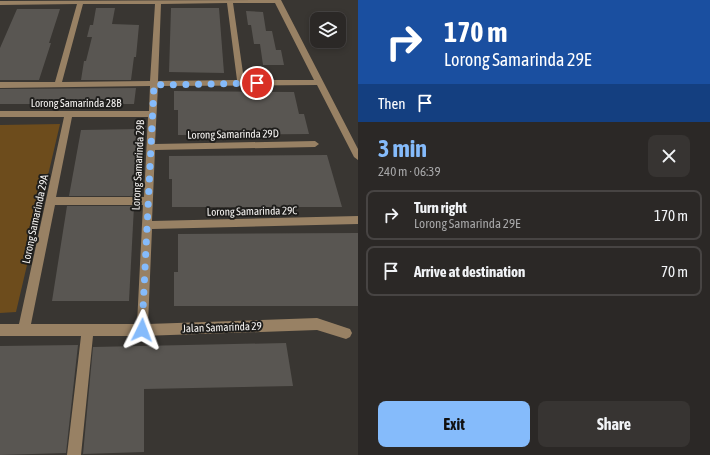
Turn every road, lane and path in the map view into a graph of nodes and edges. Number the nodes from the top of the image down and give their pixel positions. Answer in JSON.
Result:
{"nodes":[{"id":1,"x":277,"y":0,"type":"edge"},
{"id":2,"x":81,"y":1,"type":"edge"},
{"id":3,"x":158,"y":1,"type":"edge"},
{"id":4,"x":230,"y":2,"type":"junction"},
{"id":5,"x":1,"y":3,"type":"edge"},
{"id":6,"x":320,"y":82,"type":"junction"},
{"id":7,"x":241,"y":83,"type":"junction"},
{"id":8,"x":58,"y":84,"type":"junction"},
{"id":9,"x":0,"y":85,"type":"edge"},
{"id":10,"x":154,"y":85,"type":"junction"},
{"id":11,"x":69,"y":113,"type":"junction"},
{"id":12,"x":0,"y":114,"type":"edge"},
{"id":13,"x":152,"y":114,"type":"junction"},
{"id":14,"x":315,"y":144,"type":"dead end"},
{"id":15,"x":151,"y":146,"type":"junction"},
{"id":16,"x":358,"y":157,"type":"edge"},
{"id":17,"x":51,"y":201,"type":"junction"},
{"id":18,"x":148,"y":201,"type":"junction"},
{"id":19,"x":358,"y":220,"type":"edge"},
{"id":20,"x":148,"y":225,"type":"junction"},
{"id":21,"x":0,"y":330,"type":"edge"},
{"id":22,"x":24,"y":330,"type":"junction"},
{"id":23,"x":88,"y":330,"type":"junction"},
{"id":24,"x":142,"y":330,"type":"junction"},
{"id":25,"x":346,"y":333,"type":"dead end"},
{"id":26,"x":74,"y":455,"type":"edge"}],
"edges":[{"from":1,"to":4,"type":"street"},
{"from":1,"to":6,"type":"street"},
{"from":2,"to":3,"type":"street"},
{"from":2,"to":5,"type":"street"},
{"from":2,"to":8,"type":"street"},
{"from":3,"to":4,"type":"street"},
{"from":3,"to":10,"type":"street","name":"Lorong Samarinda 29B"},
{"from":4,"to":7,"type":"street"},
{"from":6,"to":7,"type":"street"},
{"from":6,"to":16,"type":"street"},
{"from":7,"to":10,"type":"street"},
{"from":8,"to":9,"type":"street"},
{"from":8,"to":10,"type":"street"},
{"from":10,"to":13,"type":"street","name":"Lorong Samarinda 29B"},
{"from":11,"to":12,"type":"street","name":"Lorong Samarinda 28B"},
{"from":11,"to":13,"type":"street","name":"Lorong Samarinda 28B"},
{"from":11,"to":17,"type":"street","name":"Lorong Samarinda 29A"},
{"from":13,"to":15,"type":"street","name":"Lorong Samarinda 29B"},
{"from":14,"to":15,"type":"street","name":"Lorong Samarinda 29D"},
{"from":15,"to":18,"type":"street","name":"Lorong Samarinda 29B"},
{"from":17,"to":18,"type":"street"},
{"from":17,"to":22,"type":"street","name":"Lorong Samarinda 29A"},
{"from":18,"to":20,"type":"street","name":"Lorong Samarinda 29B"},
{"from":19,"to":20,"type":"street","name":"Lorong Samarinda 29C"},
{"from":20,"to":24,"type":"street","name":"Lorong Samarinda 29B"},
{"from":21,"to":22,"type":"street","name":"Jalan Samarinda 29"},
{"from":22,"to":23,"type":"street","name":"Jalan Samarinda 29"},
{"from":23,"to":24,"type":"street","name":"Jalan Samarinda 29"},
{"from":23,"to":26,"type":"street"},
{"from":24,"to":25,"type":"street","name":"Jalan Samarinda 29"}]}
